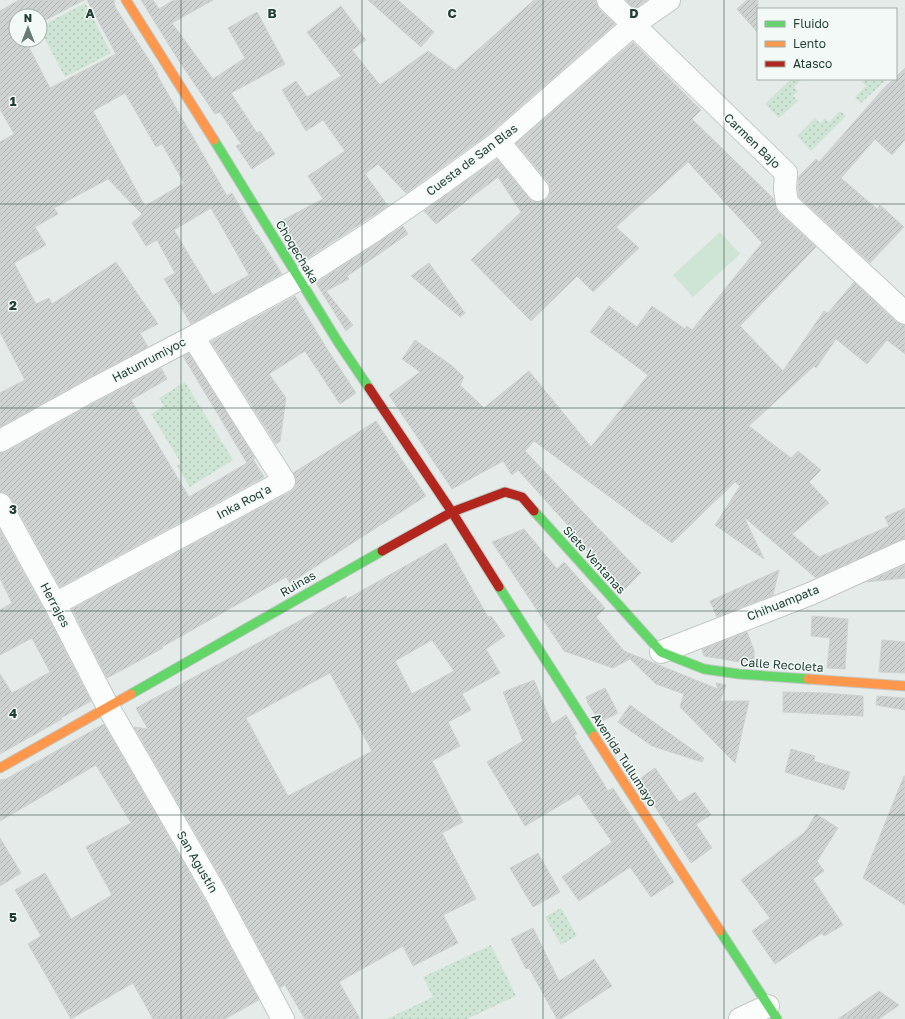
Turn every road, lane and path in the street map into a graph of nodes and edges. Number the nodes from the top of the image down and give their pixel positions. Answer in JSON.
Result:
{"nodes":[{"id":1,"x":126,"y":0,"type":"edge"},
{"id":2,"x":608,"y":0,"type":"edge"},
{"id":3,"x":669,"y":0,"type":"edge"},
{"id":4,"x":633,"y":25,"type":"junction"},
{"id":5,"x":499,"y":142,"type":"junction"},
{"id":6,"x":538,"y":190,"type":"dead end"},
{"id":7,"x":299,"y":279,"type":"junction"},
{"id":8,"x":905,"y":313,"type":"edge"},
{"id":9,"x":193,"y":337,"type":"junction"},
{"id":10,"x":0,"y":441,"type":"edge"},
{"id":11,"x":505,"y":492,"type":"joint"},
{"id":12,"x":0,"y":504,"type":"edge"},
{"id":13,"x":452,"y":512,"type":"junction"},
{"id":14,"x":905,"y":551,"type":"edge"},
{"id":15,"x":55,"y":604,"type":"junction"},
{"id":16,"x":660,"y":652,"type":"junction"},
{"id":17,"x":905,"y":686,"type":"edge"},
{"id":18,"x":108,"y":707,"type":"junction"},
{"id":19,"x":0,"y":768,"type":"edge"},
{"id":20,"x":772,"y":1012,"type":"edge"},
{"id":21,"x":283,"y":1019,"type":"edge"},
{"id":22,"x":740,"y":1019,"type":"edge"}],
"edges":[{"from":1,"to":7,"type":"street","name":"Choqechaka"},
{"from":2,"to":4,"type":"street","name":"Carmen Bajo"},
{"from":3,"to":4,"type":"street","name":"Cuesta de San Blas"},
{"from":4,"to":5,"type":"street","name":"Cuesta de San Blas"},
{"from":4,"to":8,"type":"street","name":"Carmen Bajo"},
{"from":5,"to":6,"type":"street"},
{"from":5,"to":7,"type":"street","name":"Cuesta de San Blas"},
{"from":7,"to":9,"type":"street","name":"Hatunrumiyoc"},
{"from":7,"to":13,"type":"street","name":"Choqechaka"},
{"from":9,"to":10,"type":"street","name":"Hatunrumiyoc"},
{"from":9,"to":15,"type":"street","name":"Inka Roq'a"},
{"from":11,"to":13,"type":"street","name":"Ruinas"},
{"from":11,"to":16,"type":"street","name":"Siete Ventanas"},
{"from":12,"to":15,"type":"street","name":"Herrajes"},
{"from":13,"to":18,"type":"street","name":"Ruinas"},
{"from":13,"to":20,"type":"street","name":"Avenida Tullumayo"},
{"from":14,"to":16,"type":"street","name":"Chihuampata"},
{"from":15,"to":18,"type":"street","name":"Herrajes"},
{"from":16,"to":17,"type":"street","name":"Calle Recoleta"},
{"from":18,"to":19,"type":"street","name":"Ruinas"},
{"from":18,"to":21,"type":"street","name":"San Agustín"},
{"from":20,"to":22,"type":"street"}]}
